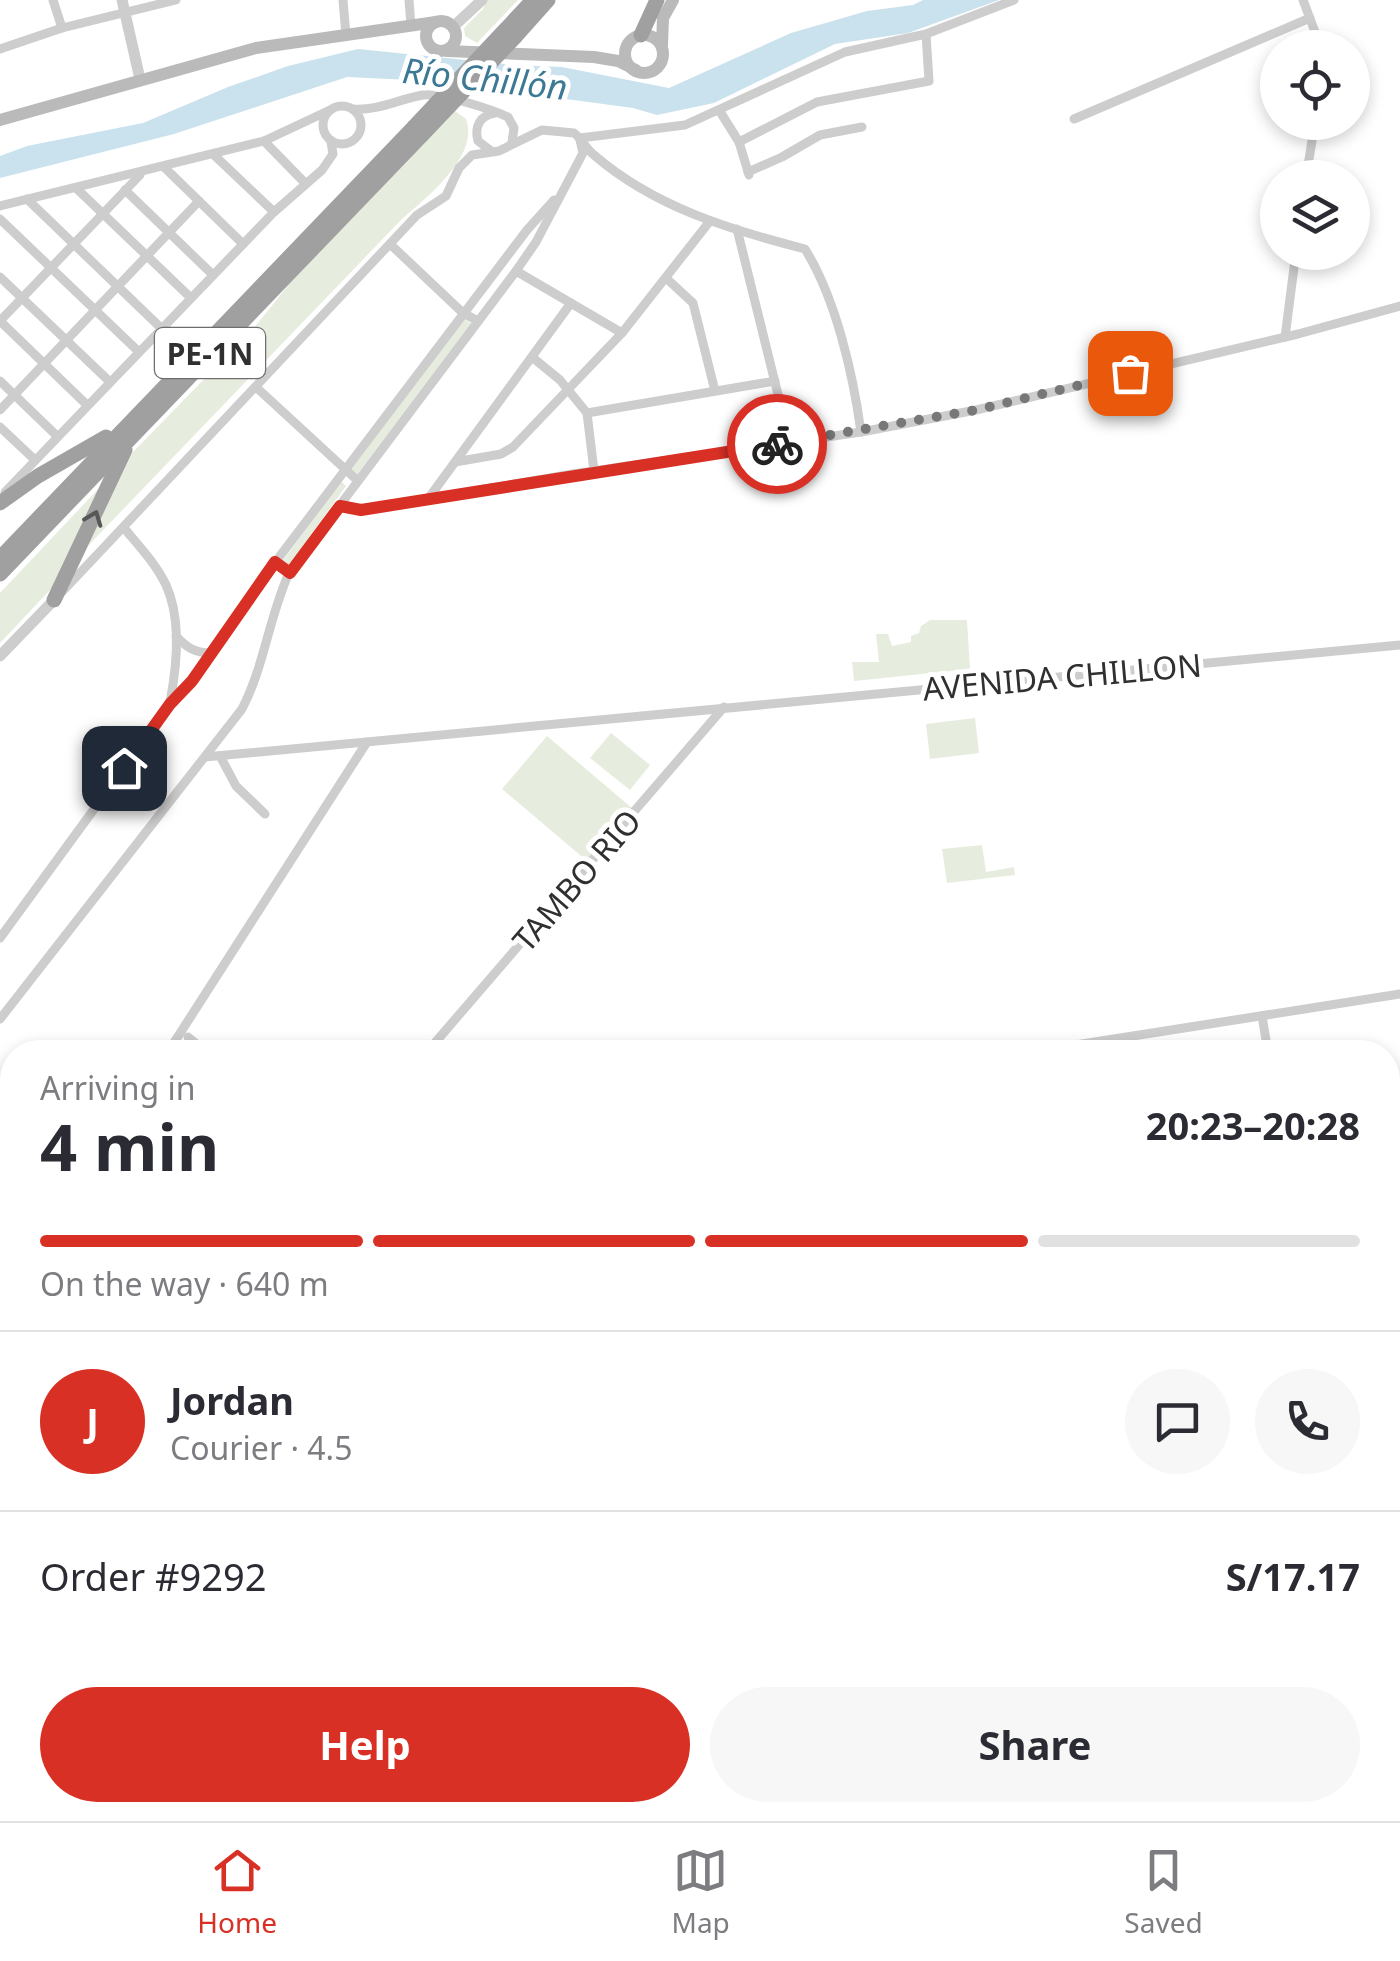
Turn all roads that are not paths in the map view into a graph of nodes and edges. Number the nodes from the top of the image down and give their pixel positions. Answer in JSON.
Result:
{"nodes":[{"id":1,"x":54,"y":0,"type":"edge"},
{"id":2,"x":122,"y":0,"type":"edge"},
{"id":3,"x":176,"y":0,"type":"edge"},
{"id":4,"x":343,"y":0,"type":"edge"},
{"id":5,"x":409,"y":0,"type":"edge"},
{"id":6,"x":482,"y":0,"type":"edge"},
{"id":7,"x":533,"y":0,"type":"edge"},
{"id":8,"x":548,"y":0,"type":"edge"},
{"id":9,"x":657,"y":0,"type":"edge"},
{"id":10,"x":672,"y":0,"type":"edge"},
{"id":11,"x":1014,"y":0,"type":"edge"},
{"id":12,"x":1303,"y":0,"type":"edge"},
{"id":13,"x":126,"y":14,"type":"junction"},
{"id":14,"x":1310,"y":18,"type":"junction"},
{"id":15,"x":436,"y":22,"type":"junction"},
{"id":16,"x":411,"y":26,"type":"junction"},
{"id":17,"x":62,"y":28,"type":"junction"},
{"id":18,"x":395,"y":29,"type":"junction"},
{"id":19,"x":455,"y":29,"type":"junction"},
{"id":20,"x":1314,"y":30,"type":"edge"},
{"id":21,"x":511,"y":33,"type":"junction"},
{"id":22,"x":346,"y":34,"type":"junction"},
{"id":23,"x":926,"y":34,"type":"junction"},
{"id":24,"x":635,"y":40,"type":"junction"},
{"id":25,"x":1,"y":46,"type":"edge"},
{"id":26,"x":430,"y":46,"type":"junction"},
{"id":27,"x":662,"y":48,"type":"junction"},
{"id":28,"x":472,"y":50,"type":"junction"},
{"id":29,"x":447,"y":51,"type":"junction"},
{"id":30,"x":594,"y":56,"type":"junction"},
{"id":31,"x":636,"y":70,"type":"junction"},
{"id":32,"x":140,"y":79,"type":"junction"},
{"id":33,"x":466,"y":104,"type":"junction"},
{"id":34,"x":383,"y":106,"type":"junction"},
{"id":35,"x":353,"y":109,"type":"junction"},
{"id":36,"x":330,"y":110,"type":"junction"},
{"id":37,"x":719,"y":110,"type":"junction"},
{"id":38,"x":496,"y":113,"type":"junction"},
{"id":39,"x":508,"y":117,"type":"junction"},
{"id":40,"x":1074,"y":119,"type":"dead end"},
{"id":41,"x":0,"y":120,"type":"edge"},
{"id":42,"x":301,"y":126,"type":"junction"},
{"id":43,"x":362,"y":126,"type":"junction"},
{"id":44,"x":476,"y":128,"type":"junction"},
{"id":45,"x":862,"y":128,"type":"dead end"},
{"id":46,"x":542,"y":130,"type":"junction"},
{"id":47,"x":324,"y":132,"type":"junction"},
{"id":48,"x":580,"y":138,"type":"junction"},
{"id":49,"x":264,"y":142,"type":"junction"},
{"id":50,"x":331,"y":142,"type":"junction"},
{"id":51,"x":739,"y":142,"type":"junction"},
{"id":52,"x":510,"y":145,"type":"junction"},
{"id":53,"x":493,"y":151,"type":"junction"},
{"id":54,"x":214,"y":155,"type":"junction"},
{"id":55,"x":164,"y":167,"type":"junction"},
{"id":56,"x":142,"y":172,"type":"junction"},
{"id":57,"x":305,"y":183,"type":"junction"},
{"id":58,"x":566,"y":186,"type":"junction"},
{"id":59,"x":76,"y":188,"type":"junction"},
{"id":60,"x":125,"y":190,"type":"junction"},
{"id":61,"x":27,"y":200,"type":"junction"},
{"id":62,"x":200,"y":202,"type":"junction"},
{"id":63,"x":2,"y":210,"type":"edge"},
{"id":64,"x":274,"y":212,"type":"junction"},
{"id":65,"x":103,"y":214,"type":"junction"},
{"id":66,"x":710,"y":220,"type":"junction"},
{"id":67,"x":737,"y":229,"type":"junction"},
{"id":68,"x":170,"y":233,"type":"junction"},
{"id":69,"x":73,"y":244,"type":"junction"},
{"id":70,"x":243,"y":244,"type":"junction"},
{"id":71,"x":390,"y":244,"type":"junction"},
{"id":72,"x":147,"y":256,"type":"junction"},
{"id":73,"x":51,"y":268,"type":"junction"},
{"id":74,"x":1294,"y":270,"type":"edge"},
{"id":75,"x":516,"y":271,"type":"junction"},
{"id":76,"x":213,"y":274,"type":"junction"},
{"id":77,"x":0,"y":277,"type":"edge"},
{"id":78,"x":666,"y":278,"type":"junction"},
{"id":79,"x":118,"y":287,"type":"junction"},
{"id":80,"x":22,"y":298,"type":"junction"},
{"id":81,"x":191,"y":298,"type":"junction"},
{"id":82,"x":572,"y":303,"type":"junction"},
{"id":83,"x":1400,"y":306,"type":"edge"},
{"id":84,"x":96,"y":310,"type":"junction"},
{"id":85,"x":462,"y":314,"type":"junction"},
{"id":86,"x":0,"y":321,"type":"edge"},
{"id":87,"x":478,"y":321,"type":"junction"},
{"id":88,"x":161,"y":328,"type":"junction"},
{"id":89,"x":622,"y":333,"type":"junction"},
{"id":90,"x":1285,"y":336,"type":"junction"},
{"id":91,"x":66,"y":340,"type":"junction"},
{"id":92,"x":138,"y":352,"type":"junction"},
{"id":93,"x":532,"y":357,"type":"junction"},
{"id":94,"x":44,"y":364,"type":"junction"},
{"id":95,"x":0,"y":381,"type":"edge"},
{"id":96,"x":775,"y":381,"type":"junction"},
{"id":97,"x":110,"y":382,"type":"junction"},
{"id":98,"x":256,"y":388,"type":"junction"},
{"id":99,"x":568,"y":390,"type":"junction"},
{"id":100,"x":715,"y":391,"type":"junction"},
{"id":101,"x":14,"y":395,"type":"junction"},
{"id":102,"x":87,"y":405,"type":"junction"},
{"id":103,"x":0,"y":410,"type":"edge"},
{"id":104,"x":587,"y":413,"type":"junction"},
{"id":105,"x":0,"y":427,"type":"edge"},
{"id":106,"x":128,"y":431,"type":"junction"},
{"id":107,"x":862,"y":432,"type":"junction"},
{"id":108,"x":57,"y":436,"type":"junction"},
{"id":109,"x":790,"y":442,"type":"junction"},
{"id":110,"x":35,"y":460,"type":"junction"},
{"id":111,"x":455,"y":462,"type":"junction"},
{"id":112,"x":346,"y":470,"type":"junction"},
{"id":113,"x":594,"y":471,"type":"junction"},
{"id":114,"x":358,"y":481,"type":"junction"},
{"id":115,"x":2,"y":494,"type":"edge"},
{"id":116,"x":428,"y":499,"type":"junction"},
{"id":117,"x":340,"y":506,"type":"junction"},
{"id":118,"x":124,"y":528,"type":"junction"},
{"id":119,"x":0,"y":558,"type":"edge"},
{"id":120,"x":275,"y":562,"type":"junction"},
{"id":121,"x":290,"y":573,"type":"junction"},
{"id":122,"x":0,"y":574,"type":"edge"},
{"id":123,"x":261,"y":581,"type":"junction"},
{"id":124,"x":280,"y":594,"type":"junction"},
{"id":125,"x":54,"y":600,"type":"junction"},
{"id":126,"x":176,"y":636,"type":"junction"},
{"id":127,"x":1400,"y":645,"type":"edge"},
{"id":128,"x":212,"y":653,"type":"junction"},
{"id":129,"x":0,"y":656,"type":"edge"},
{"id":130,"x":170,"y":704,"type":"junction"},
{"id":131,"x":724,"y":707,"type":"junction"},
{"id":132,"x":367,"y":742,"type":"junction"},
{"id":133,"x":220,"y":756,"type":"junction"},
{"id":134,"x":205,"y":758,"type":"junction"},
{"id":135,"x":265,"y":814,"type":"dead end"},
{"id":136,"x":0,"y":938,"type":"edge"},
{"id":137,"x":1400,"y":994,"type":"edge"},
{"id":138,"x":1262,"y":1016,"type":"junction"},
{"id":139,"x":0,"y":1019,"type":"edge"},
{"id":140,"x":188,"y":1037,"type":"dead end"},
{"id":141,"x":176,"y":1040,"type":"edge"},
{"id":142,"x":192,"y":1040,"type":"edge"},
{"id":143,"x":437,"y":1040,"type":"edge"},
{"id":144,"x":1107,"y":1040,"type":"edge"},
{"id":145,"x":1266,"y":1040,"type":"edge"}],
"edges":[{"from":1,"to":17,"type":"street"},
{"from":2,"to":13,"type":"street"},
{"from":3,"to":13,"type":"street"},
{"from":4,"to":22,"type":"street"},
{"from":5,"to":16,"type":"street"},
{"from":6,"to":19,"type":"street"},
{"from":7,"to":21,"type":"highway","number":"PE-1N"},
{"from":8,"to":21,"type":"highway","number":"PE-1N"},
{"from":9,"to":24,"type":"highway"},
{"from":10,"to":27,"type":"main road"},
{"from":11,"to":23,"type":"street"},
{"from":12,"to":14,"type":"street"},
{"from":13,"to":17,"type":"street"},
{"from":13,"to":32,"type":"street"},
{"from":14,"to":20,"type":"street"},
{"from":14,"to":40,"type":"street"},
{"from":15,"to":16,"type":"main road"},
{"from":15,"to":19,"type":"main road"},
{"from":15,"to":26,"type":"main road"},
{"from":16,"to":18,"type":"main road"},
{"from":17,"to":25,"type":"street"},
{"from":18,"to":22,"type":"main road"},
{"from":18,"to":26,"type":"main road"},
{"from":19,"to":28,"type":"main road"},
{"from":19,"to":29,"type":"main road"},
{"from":21,"to":106,"type":"highway","number":"PE-1N","bridge":true},
{"from":22,"to":32,"type":"main road"},
{"from":23,"to":37,"type":"street"},
{"from":23,"to":51,"type":"street"},
{"from":24,"to":27,"type":"main road"},
{"from":24,"to":30,"type":"main road"},
{"from":24,"to":31,"type":"main road"},
{"from":26,"to":29,"type":"main road"},
{"from":27,"to":31,"type":"main road"},
{"from":28,"to":29,"type":"main road"},
{"from":28,"to":30,"type":"main road"},
{"from":30,"to":31,"type":"main road"},
{"from":32,"to":41,"type":"main road"},
{"from":33,"to":34,"type":"street"},
{"from":33,"to":38,"type":"street"},
{"from":33,"to":44,"type":"street"},
{"from":34,"to":35,"type":"street"},
{"from":34,"to":43,"type":"street"},
{"from":35,"to":36,"type":"street"},
{"from":35,"to":43,"type":"street"},
{"from":36,"to":42,"type":"street"},
{"from":36,"to":47,"type":"street"},
{"from":37,"to":48,"type":"street"},
{"from":37,"to":51,"type":"street"},
{"from":38,"to":39,"type":"street"},
{"from":38,"to":44,"type":"street"},
{"from":39,"to":46,"type":"street"},
{"from":39,"to":52,"type":"street"},
{"from":42,"to":47,"type":"street"},
{"from":42,"to":49,"type":"street"},
{"from":43,"to":50,"type":"street"},
{"from":44,"to":53,"type":"street"},
{"from":45,"to":51,"type":"street"},
{"from":46,"to":48,"type":"street"},
{"from":46,"to":52,"type":"street"},
{"from":47,"to":50,"type":"street"},
{"from":48,"to":58,"type":"street"},
{"from":48,"to":66,"type":"street"},
{"from":49,"to":54,"type":"street"},
{"from":49,"to":57,"type":"street"},
{"from":50,"to":57,"type":"street"},
{"from":52,"to":53,"type":"street"},
{"from":53,"to":71,"type":"street"},
{"from":54,"to":55,"type":"street"},
{"from":54,"to":64,"type":"street"},
{"from":55,"to":56,"type":"street"},
{"from":55,"to":62,"type":"street"},
{"from":56,"to":59,"type":"street"},
{"from":56,"to":60,"type":"street"},
{"from":57,"to":64,"type":"street"},
{"from":58,"to":75,"type":"street"},
{"from":58,"to":85,"type":"street"},
{"from":59,"to":61,"type":"street"},
{"from":59,"to":65,"type":"street"},
{"from":60,"to":65,"type":"street"},
{"from":60,"to":68,"type":"street"},
{"from":61,"to":63,"type":"street"},
{"from":61,"to":69,"type":"street"},
{"from":62,"to":68,"type":"street"},
{"from":62,"to":70,"type":"street"},
{"from":63,"to":73,"type":"street"},
{"from":64,"to":70,"type":"street"},
{"from":65,"to":69,"type":"street"},
{"from":65,"to":72,"type":"street"},
{"from":66,"to":67,"type":"street"},
{"from":66,"to":78,"type":"street"},
{"from":67,"to":96,"type":"street"},
{"from":67,"to":107,"type":"street"},
{"from":68,"to":72,"type":"street"},
{"from":68,"to":76,"type":"street"},
{"from":69,"to":73,"type":"street"},
{"from":69,"to":79,"type":"street"},
{"from":70,"to":76,"type":"street"},
{"from":71,"to":85,"type":"street"},
{"from":71,"to":98,"type":"street"},
{"from":72,"to":79,"type":"street"},
{"from":72,"to":81,"type":"street"},
{"from":73,"to":80,"type":"street"},
{"from":73,"to":84,"type":"street"},
{"from":74,"to":90,"type":"street"},
{"from":75,"to":82,"type":"street"},
{"from":75,"to":87,"type":"street"},
{"from":76,"to":81,"type":"street"},
{"from":77,"to":80,"type":"street"},
{"from":78,"to":89,"type":"street"},
{"from":78,"to":100,"type":"street"},
{"from":79,"to":84,"type":"street"},
{"from":79,"to":88,"type":"street"},
{"from":80,"to":86,"type":"street"},
{"from":80,"to":91,"type":"street"},
{"from":81,"to":88,"type":"street"},
{"from":82,"to":89,"type":"street"},
{"from":82,"to":93,"type":"street"},
{"from":83,"to":90,"type":"street"},
{"from":84,"to":91,"type":"street"},
{"from":84,"to":92,"type":"street"},
{"from":85,"to":87,"type":"street"},
{"from":85,"to":112,"type":"street"},
{"from":86,"to":94,"type":"street"},
{"from":87,"to":114,"type":"street"},
{"from":88,"to":92,"type":"street"},
{"from":89,"to":99,"type":"street"},
{"from":90,"to":107,"type":"street"},
{"from":91,"to":94,"type":"street"},
{"from":91,"to":97,"type":"street"},
{"from":92,"to":97,"type":"street"},
{"from":93,"to":99,"type":"street"},
{"from":93,"to":111,"type":"street"},
{"from":94,"to":101,"type":"street"},
{"from":94,"to":102,"type":"street"},
{"from":95,"to":101,"type":"street"},
{"from":96,"to":100,"type":"street"},
{"from":96,"to":109,"type":"street"},
{"from":97,"to":102,"type":"street"},
{"from":98,"to":112,"type":"street"},
{"from":98,"to":118,"type":"street"},
{"from":99,"to":104,"type":"street"},
{"from":99,"to":111,"type":"street"},
{"from":100,"to":104,"type":"street"},
{"from":101,"to":103,"type":"street"},
{"from":101,"to":108,"type":"street"},
{"from":102,"to":108,"type":"street"},
{"from":104,"to":113,"type":"street"},
{"from":105,"to":110,"type":"street"},
{"from":106,"to":115,"type":"highway"},
{"from":106,"to":119,"type":"highway","number":"PE-1N"},
{"from":106,"to":122,"type":"highway","number":"PE-1N"},
{"from":125,"to":106,"type":"highway","one_way":true},
{"from":107,"to":109,"type":"street"},
{"from":108,"to":110,"type":"street"},
{"from":109,"to":113,"type":"street"},
{"from":110,"to":115,"type":"street"},
{"from":111,"to":116,"type":"street"},
{"from":112,"to":114,"type":"street"},
{"from":112,"to":120,"type":"street"},
{"from":113,"to":116,"type":"street"},
{"from":114,"to":117,"type":"street"},
{"from":116,"to":117,"type":"street"},
{"from":117,"to":121,"type":"street"},
{"from":118,"to":125,"type":"street"},
{"from":118,"to":126,"type":"street"},
{"from":120,"to":121,"type":"street"},
{"from":120,"to":123,"type":"street"},
{"from":121,"to":124,"type":"street"},
{"from":123,"to":124,"type":"street"},
{"from":123,"to":128,"type":"street"},
{"from":124,"to":134,"type":"street"},
{"from":125,"to":129,"type":"street"},
{"from":126,"to":128,"type":"street"},
{"from":126,"to":130,"type":"street"},
{"from":127,"to":131,"type":"street","name":"AVENIDA CHILLON"},
{"from":128,"to":130,"type":"street"},
{"from":130,"to":136,"type":"street"},
{"from":131,"to":132,"type":"street","name":"AVENIDA CHILLON"},
{"from":131,"to":143,"type":"street","name":"TAMBO RIO"},
{"from":132,"to":133,"type":"street","name":"AVENIDA CHILLON"},
{"from":132,"to":141,"type":"street"},
{"from":133,"to":134,"type":"street","name":"AVENIDA CHILLON"},
{"from":133,"to":135,"type":"street"},
{"from":134,"to":139,"type":"street"},
{"from":137,"to":138,"type":"street"},
{"from":138,"to":144,"type":"street"},
{"from":138,"to":145,"type":"street"},
{"from":140,"to":142,"type":"street"}]}
